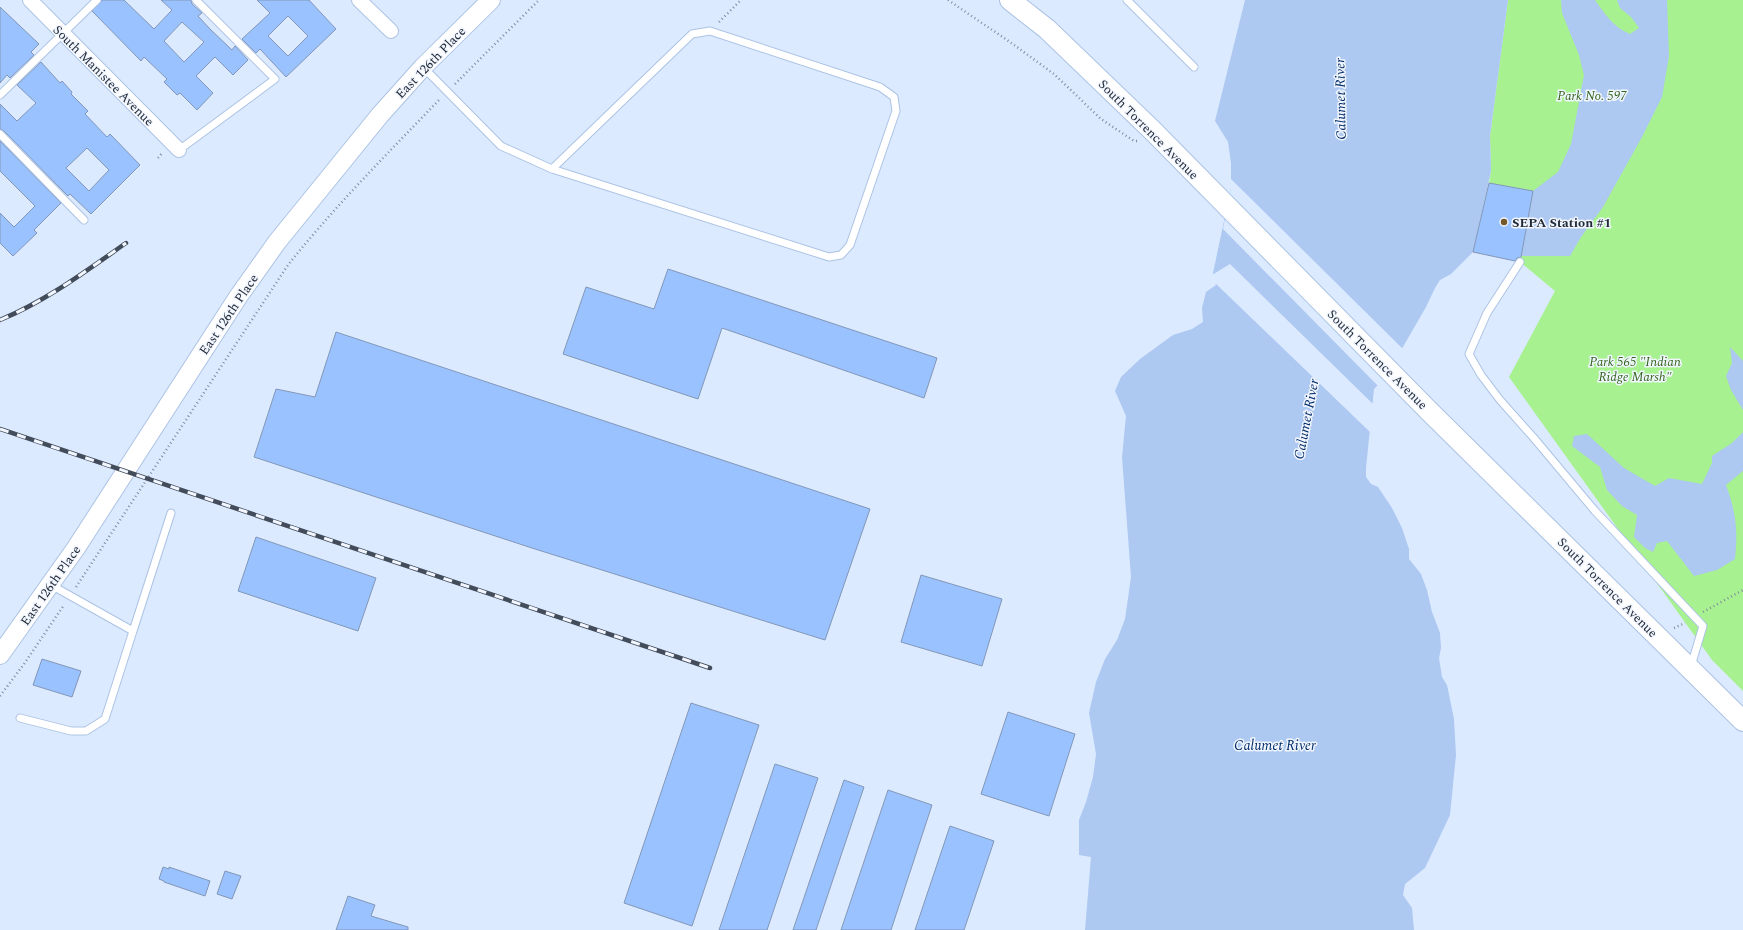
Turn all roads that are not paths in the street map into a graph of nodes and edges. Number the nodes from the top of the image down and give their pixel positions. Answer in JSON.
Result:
{"nodes":[{"id":1,"x":30,"y":0,"type":"edge"},
{"id":2,"x":97,"y":0,"type":"edge"},
{"id":3,"x":196,"y":0,"type":"edge"},
{"id":4,"x":359,"y":0,"type":"edge"},
{"id":5,"x":491,"y":0,"type":"edge"},
{"id":6,"x":1010,"y":0,"type":"edge"},
{"id":7,"x":1127,"y":0,"type":"edge"},
{"id":8,"x":391,"y":32,"type":"dead end"},
{"id":9,"x":63,"y":33,"type":"junction"},
{"id":10,"x":423,"y":67,"type":"junction"},
{"id":11,"x":1194,"y":67,"type":"dead end"},
{"id":12,"x":0,"y":95,"type":"edge"},
{"id":13,"x":0,"y":134,"type":"edge"},
{"id":14,"x":179,"y":150,"type":"joint"},
{"id":15,"x":552,"y":169,"type":"junction"},
{"id":16,"x":84,"y":220,"type":"dead end"},
{"id":17,"x":1520,"y":262,"type":"dead end"},
{"id":18,"x":171,"y":513,"type":"dead end"},
{"id":19,"x":51,"y":585,"type":"junction"},
{"id":20,"x":133,"y":631,"type":"junction"},
{"id":21,"x":0,"y":656,"type":"edge"},
{"id":22,"x":1690,"y":669,"type":"junction"},
{"id":23,"x":20,"y":718,"type":"dead end"},
{"id":24,"x":1743,"y":722,"type":"edge"}],
"edges":[{"from":1,"to":9,"type":"street","name":"South Manistee Avenue"},
{"from":2,"to":9,"type":"lane"},
{"from":3,"to":14,"type":"lane"},
{"from":4,"to":8,"type":"street"},
{"from":5,"to":10,"type":"street","name":"East 126th Place"},
{"from":6,"to":22,"type":"main road","name":"South Torrence Avenue"},
{"from":7,"to":11,"type":"lane"},
{"from":9,"to":12,"type":"lane"},
{"from":9,"to":14,"type":"street","name":"South Manistee Avenue"},
{"from":10,"to":15,"type":"lane"},
{"from":10,"to":19,"type":"street","name":"East 126th Place"},
{"from":13,"to":16,"type":"lane"},
{"from":15,"to":15,"type":"lane"},
{"from":17,"to":22,"type":"lane"},
{"from":18,"to":20,"type":"lane"},
{"from":19,"to":20,"type":"lane"},
{"from":19,"to":21,"type":"street","name":"East 126th Place"},
{"from":20,"to":23,"type":"lane"},
{"from":22,"to":24,"type":"main road","name":"South Torrence Avenue"}]}
